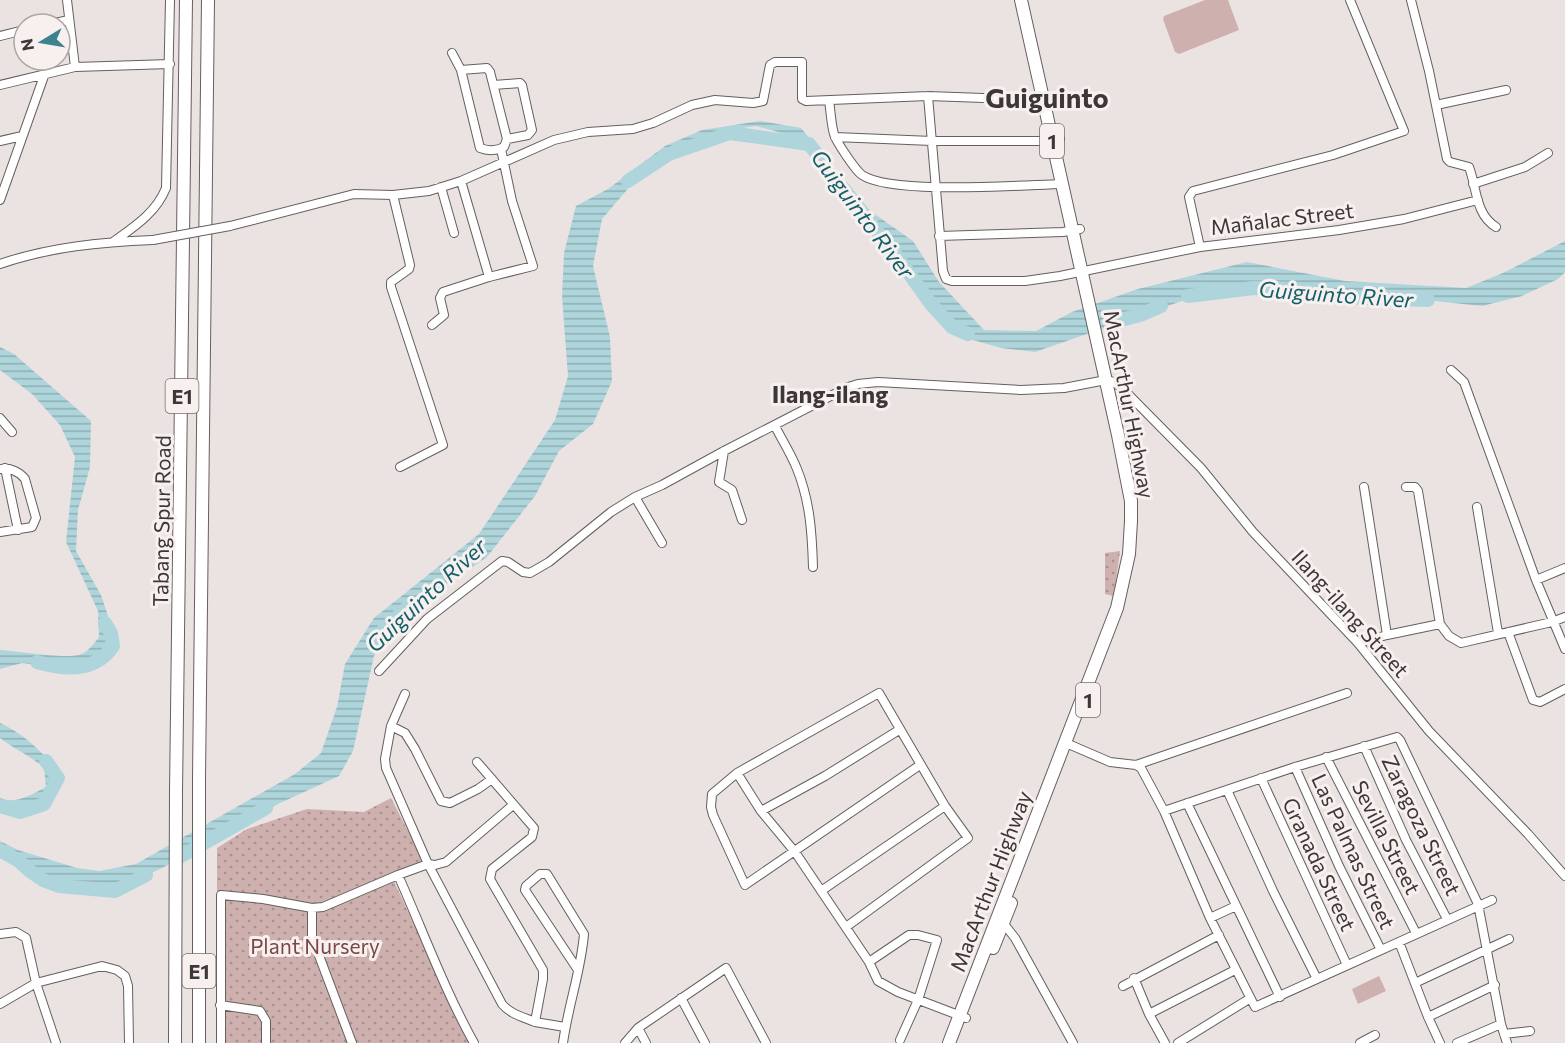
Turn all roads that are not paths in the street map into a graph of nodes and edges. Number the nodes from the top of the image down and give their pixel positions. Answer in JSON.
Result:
{"nodes":[{"id":1,"x":170,"y":0,"type":"edge"},
{"id":2,"x":186,"y":0,"type":"edge"},
{"id":3,"x":208,"y":0,"type":"edge"},
{"id":4,"x":1022,"y":0,"type":"edge"},
{"id":5,"x":1029,"y":0,"type":"edge"},
{"id":6,"x":1350,"y":0,"type":"edge"},
{"id":7,"x":1411,"y":0,"type":"edge"},
{"id":8,"x":72,"y":44,"type":"edge"},
{"id":9,"x":452,"y":53,"type":"dead end"},
{"id":10,"x":170,"y":64,"type":"junction"},
{"id":11,"x":75,"y":68,"type":"junction"},
{"id":12,"x":461,"y":70,"type":"junction"},
{"id":13,"x":44,"y":75,"type":"junction"},
{"id":14,"x":0,"y":85,"type":"edge"},
{"id":15,"x":494,"y":85,"type":"junction"},
{"id":16,"x":1506,"y":90,"type":"dead end"},
{"id":17,"x":928,"y":96,"type":"junction"},
{"id":18,"x":1047,"y":97,"type":"junction"},
{"id":19,"x":829,"y":101,"type":"junction"},
{"id":20,"x":1436,"y":105,"type":"junction"},
{"id":21,"x":22,"y":136,"type":"junction"},
{"id":22,"x":835,"y":137,"type":"junction"},
{"id":23,"x":507,"y":139,"type":"junction"},
{"id":24,"x":1056,"y":140,"type":"junction"},
{"id":25,"x":0,"y":141,"type":"edge"},
{"id":26,"x":932,"y":141,"type":"junction"},
{"id":27,"x":501,"y":149,"type":"junction"},
{"id":28,"x":1548,"y":153,"type":"dead end"},
{"id":29,"x":503,"y":164,"type":"junction"},
{"id":30,"x":461,"y":181,"type":"junction"},
{"id":31,"x":1062,"y":184,"type":"junction"},
{"id":32,"x":1473,"y":184,"type":"junction"},
{"id":33,"x":3,"y":186,"type":"edge"},
{"id":34,"x":441,"y":187,"type":"junction"},
{"id":35,"x":935,"y":187,"type":"junction"},
{"id":36,"x":393,"y":195,"type":"junction"},
{"id":37,"x":0,"y":200,"type":"edge"},
{"id":38,"x":1478,"y":200,"type":"junction"},
{"id":39,"x":1496,"y":227,"type":"dead end"},
{"id":40,"x":1077,"y":230,"type":"junction"},
{"id":41,"x":454,"y":233,"type":"dead end"},
{"id":42,"x":939,"y":236,"type":"junction"},
{"id":43,"x":113,"y":242,"type":"junction"},
{"id":44,"x":1200,"y":247,"type":"junction"},
{"id":45,"x":0,"y":264,"type":"edge"},
{"id":46,"x":1088,"y":276,"type":"junction"},
{"id":47,"x":489,"y":277,"type":"junction"},
{"id":48,"x":432,"y":325,"type":"dead end"},
{"id":49,"x":1451,"y":370,"type":"dead end"},
{"id":50,"x":1110,"y":381,"type":"junction"},
{"id":51,"x":0,"y":418,"type":"edge"},
{"id":52,"x":775,"y":426,"type":"junction"},
{"id":53,"x":12,"y":432,"type":"dead end"},
{"id":54,"x":724,"y":451,"type":"junction"},
{"id":55,"x":400,"y":467,"type":"dead end"},
{"id":56,"x":3,"y":469,"type":"edge"},
{"id":57,"x":1364,"y":487,"type":"dead end"},
{"id":58,"x":1406,"y":487,"type":"dead end"},
{"id":59,"x":635,"y":497,"type":"junction"},
{"id":60,"x":1477,"y":507,"type":"dead end"},
{"id":61,"x":742,"y":520,"type":"dead end"},
{"id":62,"x":18,"y":530,"type":"junction"},
{"id":63,"x":0,"y":531,"type":"edge"},
{"id":64,"x":662,"y":543,"type":"dead end"},
{"id":65,"x":813,"y":567,"type":"dead end"},
{"id":66,"x":1565,"y":568,"type":"edge"},
{"id":67,"x":1536,"y":580,"type":"junction"},
{"id":68,"x":1565,"y":617,"type":"edge"},
{"id":69,"x":1552,"y":622,"type":"junction"},
{"id":70,"x":1440,"y":624,"type":"junction"},
{"id":71,"x":1503,"y":632,"type":"junction"},
{"id":72,"x":1387,"y":635,"type":"junction"},
{"id":73,"x":1358,"y":643,"type":"junction"},
{"id":74,"x":1565,"y":649,"type":"edge"},
{"id":75,"x":379,"y":671,"type":"dead end"},
{"id":76,"x":1565,"y":689,"type":"edge"},
{"id":77,"x":1347,"y":693,"type":"dead end"},
{"id":78,"x":405,"y":694,"type":"dead end"},
{"id":79,"x":391,"y":726,"type":"junction"},
{"id":80,"x":899,"y":730,"type":"junction"},
{"id":81,"x":1068,"y":744,"type":"junction"},
{"id":82,"x":1364,"y":746,"type":"junction"},
{"id":83,"x":1326,"y":758,"type":"junction"},
{"id":84,"x":477,"y":762,"type":"dead end"},
{"id":85,"x":920,"y":765,"type":"junction"},
{"id":86,"x":1136,"y":765,"type":"junction"},
{"id":87,"x":1296,"y":767,"type":"junction"},
{"id":88,"x":737,"y":773,"type":"junction"},
{"id":89,"x":1261,"y":778,"type":"junction"},
{"id":90,"x":492,"y":779,"type":"junction"},
{"id":91,"x":1227,"y":790,"type":"junction"},
{"id":92,"x":1187,"y":803,"type":"junction"},
{"id":93,"x":513,"y":805,"type":"junction"},
{"id":94,"x":945,"y":806,"type":"junction"},
{"id":95,"x":761,"y":811,"type":"junction"},
{"id":96,"x":1164,"y":811,"type":"junction"},
{"id":97,"x":795,"y":852,"type":"junction"},
{"id":98,"x":428,"y":864,"type":"junction"},
{"id":99,"x":398,"y":875,"type":"junction"},
{"id":100,"x":1565,"y":876,"type":"edge"},
{"id":101,"x":821,"y":891,"type":"junction"},
{"id":102,"x":1492,"y":900,"type":"dead end"},
{"id":103,"x":1479,"y":904,"type":"junction"},
{"id":104,"x":1236,"y":906,"type":"junction"},
{"id":105,"x":312,"y":908,"type":"junction"},
{"id":106,"x":1210,"y":918,"type":"junction"},
{"id":107,"x":1447,"y":919,"type":"junction"},
{"id":108,"x":999,"y":922,"type":"junction"},
{"id":109,"x":846,"y":927,"type":"junction"},
{"id":110,"x":1416,"y":933,"type":"junction"},
{"id":111,"x":0,"y":934,"type":"edge"},
{"id":112,"x":1219,"y":935,"type":"junction"},
{"id":113,"x":1509,"y":939,"type":"dead end"},
{"id":114,"x":1399,"y":942,"type":"junction"},
{"id":115,"x":1488,"y":949,"type":"junction"},
{"id":116,"x":1381,"y":950,"type":"junction"},
{"id":117,"x":868,"y":962,"type":"junction"},
{"id":118,"x":1347,"y":965,"type":"junction"},
{"id":119,"x":578,"y":970,"type":"junction"},
{"id":120,"x":1235,"y":970,"type":"junction"},
{"id":121,"x":1134,"y":978,"type":"junction"},
{"id":122,"x":1317,"y":979,"type":"junction"},
{"id":123,"x":36,"y":983,"type":"junction"},
{"id":124,"x":1415,"y":983,"type":"junction"},
{"id":125,"x":1123,"y":986,"type":"dead end"},
{"id":126,"x":1495,"y":986,"type":"junction"},
{"id":127,"x":1280,"y":997,"type":"junction"},
{"id":128,"x":681,"y":998,"type":"junction"},
{"id":129,"x":918,"y":999,"type":"junction"},
{"id":130,"x":1249,"y":999,"type":"junction"},
{"id":131,"x":0,"y":1004,"type":"edge"},
{"id":132,"x":220,"y":1005,"type":"junction"},
{"id":133,"x":1149,"y":1014,"type":"junction"},
{"id":134,"x":963,"y":1017,"type":"junction"},
{"id":135,"x":1428,"y":1017,"type":"junction"},
{"id":136,"x":535,"y":1022,"type":"junction"},
{"id":137,"x":1501,"y":1023,"type":"junction"},
{"id":138,"x":565,"y":1027,"type":"junction"},
{"id":139,"x":638,"y":1028,"type":"junction"},
{"id":140,"x":1530,"y":1031,"type":"dead end"},
{"id":141,"x":1374,"y":1035,"type":"dead end"},
{"id":142,"x":1505,"y":1039,"type":"edge"},
{"id":143,"x":266,"y":1040,"type":"edge"},
{"id":144,"x":900,"y":1040,"type":"dead end"},
{"id":145,"x":56,"y":1043,"type":"edge"},
{"id":146,"x":129,"y":1043,"type":"edge"},
{"id":147,"x":175,"y":1043,"type":"edge"},
{"id":148,"x":199,"y":1043,"type":"edge"},
{"id":149,"x":221,"y":1043,"type":"edge"},
{"id":150,"x":274,"y":1043,"type":"edge"},
{"id":151,"x":352,"y":1043,"type":"edge"},
{"id":152,"x":474,"y":1043,"type":"edge"},
{"id":153,"x":563,"y":1043,"type":"edge"},
{"id":154,"x":625,"y":1043,"type":"edge"},
{"id":155,"x":646,"y":1043,"type":"edge"},
{"id":156,"x":705,"y":1043,"type":"edge"},
{"id":157,"x":766,"y":1043,"type":"edge"},
{"id":158,"x":949,"y":1043,"type":"edge"},
{"id":159,"x":956,"y":1043,"type":"edge"},
{"id":160,"x":1073,"y":1043,"type":"edge"},
{"id":161,"x":1165,"y":1043,"type":"edge"},
{"id":162,"x":1178,"y":1043,"type":"edge"},
{"id":163,"x":1360,"y":1043,"type":"edge"},
{"id":164,"x":1440,"y":1043,"type":"edge"},
{"id":165,"x":1457,"y":1043,"type":"edge"}],
"edges":[{"from":1,"to":10,"type":"street"},
{"from":2,"to":147,"type":"highway","name":"Tabang Spur Road","number":"E1"},
{"from":3,"to":148,"type":"highway","name":"Tabang Spur Road","number":"E1"},
{"from":4,"to":18,"type":"highway","name":"MacArthur Highway","number":"1"},
{"from":5,"to":18,"type":"highway","name":"MacArthur Highway","number":"1"},
{"from":6,"to":44,"type":"street"},
{"from":7,"to":20,"type":"street"},
{"from":8,"to":11,"type":"street"},
{"from":9,"to":12,"type":"street"},
{"from":10,"to":11,"type":"street"},
{"from":10,"to":43,"type":"street"},
{"from":11,"to":13,"type":"street"},
{"from":12,"to":15,"type":"street"},
{"from":12,"to":27,"type":"street"},
{"from":13,"to":14,"type":"street"},
{"from":13,"to":21,"type":"street"},
{"from":15,"to":23,"type":"street"},
{"from":15,"to":23,"type":"street"},
{"from":16,"to":20,"type":"street"},
{"from":17,"to":18,"type":"street"},
{"from":17,"to":19,"type":"street"},
{"from":17,"to":26,"type":"street"},
{"from":18,"to":24,"type":"highway","name":"MacArthur Highway","number":"1"},
{"from":19,"to":22,"type":"street"},
{"from":19,"to":29,"type":"street"},
{"from":20,"to":32,"type":"street"},
{"from":21,"to":25,"type":"street"},
{"from":21,"to":33,"type":"street"},
{"from":22,"to":26,"type":"street"},
{"from":22,"to":35,"type":"street"},
{"from":23,"to":27,"type":"street"},
{"from":24,"to":26,"type":"street"},
{"from":24,"to":31,"type":"highway","name":"MacArthur Highway","number":"1"},
{"from":24,"to":40,"type":"highway","name":"MacArthur Highway","number":"1"},
{"from":26,"to":35,"type":"street"},
{"from":27,"to":29,"type":"street"},
{"from":28,"to":32,"type":"street"},
{"from":29,"to":30,"type":"street"},
{"from":29,"to":47,"type":"street"},
{"from":30,"to":34,"type":"street"},
{"from":30,"to":47,"type":"street"},
{"from":31,"to":35,"type":"street"},
{"from":31,"to":40,"type":"highway","name":"MacArthur Highway","number":"1"},
{"from":32,"to":38,"type":"street"},
{"from":33,"to":37,"type":"street"},
{"from":34,"to":36,"type":"street"},
{"from":34,"to":41,"type":"street"},
{"from":35,"to":42,"type":"street"},
{"from":36,"to":43,"type":"street","bridge":true},
{"from":36,"to":55,"type":"street"},
{"from":38,"to":39,"type":"street"},
{"from":38,"to":44,"type":"street","name":"Mañalac Street"},
{"from":40,"to":42,"type":"street"},
{"from":40,"to":46,"type":"highway","name":"MacArthur Highway","number":"1"},
{"from":42,"to":46,"type":"street","name":"Mañalac Street"},
{"from":43,"to":45,"type":"street"},
{"from":44,"to":46,"type":"street","name":"Mañalac Street"},
{"from":46,"to":50,"type":"highway","name":"MacArthur Highway","number":"1"},
{"from":47,"to":48,"type":"street"},
{"from":49,"to":67,"type":"street"},
{"from":50,"to":52,"type":"street"},
{"from":50,"to":73,"type":"street","name":"Ilang-ilang Street"},
{"from":50,"to":81,"type":"highway","name":"MacArthur Highway","number":"1"},
{"from":51,"to":53,"type":"street"},
{"from":52,"to":54,"type":"street"},
{"from":52,"to":65,"type":"street"},
{"from":54,"to":59,"type":"street"},
{"from":54,"to":61,"type":"street"},
{"from":56,"to":62,"type":"street"},
{"from":56,"to":62,"type":"street"},
{"from":57,"to":72,"type":"street"},
{"from":58,"to":70,"type":"street"},
{"from":59,"to":64,"type":"street"},
{"from":59,"to":75,"type":"street"},
{"from":60,"to":71,"type":"street"},
{"from":62,"to":63,"type":"street"},
{"from":66,"to":67,"type":"street"},
{"from":67,"to":69,"type":"street"},
{"from":68,"to":69,"type":"street"},
{"from":69,"to":71,"type":"street"},
{"from":69,"to":74,"type":"street"},
{"from":70,"to":71,"type":"street"},
{"from":70,"to":72,"type":"street"},
{"from":71,"to":76,"type":"street"},
{"from":72,"to":73,"type":"street"},
{"from":73,"to":100,"type":"street","name":"Ilang-ilang Street"},
{"from":77,"to":86,"type":"street"},
{"from":78,"to":79,"type":"street"},
{"from":79,"to":90,"type":"street"},
{"from":79,"to":98,"type":"street"},
{"from":80,"to":85,"type":"street"},
{"from":80,"to":88,"type":"street"},
{"from":80,"to":95,"type":"street"},
{"from":81,"to":86,"type":"street"},
{"from":81,"to":108,"type":"highway","name":"MacArthur Highway","number":"1"},
{"from":82,"to":83,"type":"street"},
{"from":82,"to":103,"type":"street"},
{"from":82,"to":107,"type":"street","name":"Zaragoza Street"},
{"from":83,"to":87,"type":"street"},
{"from":83,"to":110,"type":"street","name":"Sevilla Street"},
{"from":84,"to":90,"type":"street"},
{"from":85,"to":94,"type":"street"},
{"from":85,"to":97,"type":"street"},
{"from":86,"to":96,"type":"street"},
{"from":87,"to":89,"type":"street"},
{"from":87,"to":116,"type":"street","name":"Las Palmas Street"},
{"from":88,"to":95,"type":"street"},
{"from":88,"to":97,"type":"street"},
{"from":89,"to":91,"type":"street"},
{"from":89,"to":118,"type":"street","name":"Granada Street"},
{"from":90,"to":93,"type":"street"},
{"from":91,"to":92,"type":"street"},
{"from":91,"to":122,"type":"street"},
{"from":92,"to":96,"type":"street"},
{"from":92,"to":104,"type":"street"},
{"from":93,"to":98,"type":"street"},
{"from":93,"to":136,"type":"street"},
{"from":94,"to":101,"type":"street"},
{"from":94,"to":109,"type":"street"},
{"from":95,"to":97,"type":"street"},
{"from":96,"to":106,"type":"street"},
{"from":97,"to":101,"type":"street"},
{"from":98,"to":99,"type":"street"},
{"from":98,"to":136,"type":"street"},
{"from":99,"to":105,"type":"street"},
{"from":99,"to":152,"type":"street"},
{"from":101,"to":109,"type":"street"},
{"from":102,"to":103,"type":"street"},
{"from":103,"to":107,"type":"street"},
{"from":103,"to":115,"type":"street"},
{"from":104,"to":106,"type":"street"},
{"from":104,"to":127,"type":"street"},
{"from":105,"to":132,"type":"street"},
{"from":105,"to":151,"type":"street"},
{"from":106,"to":112,"type":"street"},
{"from":107,"to":110,"type":"street"},
{"from":108,"to":134,"type":"highway","name":"MacArthur Highway","number":"1"},
{"from":108,"to":160,"type":"street"},
{"from":109,"to":117,"type":"street"},
{"from":110,"to":114,"type":"street"},
{"from":111,"to":123,"type":"street"},
{"from":112,"to":120,"type":"street"},
{"from":112,"to":121,"type":"street"},
{"from":113,"to":115,"type":"street"},
{"from":114,"to":116,"type":"street"},
{"from":114,"to":124,"type":"street"},
{"from":115,"to":124,"type":"street"},
{"from":115,"to":126,"type":"street"},
{"from":116,"to":118,"type":"street"},
{"from":117,"to":129,"type":"street"},
{"from":117,"to":129,"type":"street"},
{"from":118,"to":122,"type":"street"},
{"from":119,"to":119,"type":"street"},
{"from":119,"to":138,"type":"street"},
{"from":120,"to":130,"type":"street"},
{"from":120,"to":133,"type":"street"},
{"from":121,"to":125,"type":"street"},
{"from":121,"to":133,"type":"street"},
{"from":122,"to":127,"type":"street"},
{"from":123,"to":131,"type":"street"},
{"from":123,"to":145,"type":"street"},
{"from":123,"to":146,"type":"street"},
{"from":124,"to":135,"type":"street"},
{"from":126,"to":135,"type":"street"},
{"from":126,"to":137,"type":"street"},
{"from":127,"to":130,"type":"street"},
{"from":128,"to":139,"type":"street"},
{"from":128,"to":156,"type":"street"},
{"from":128,"to":157,"type":"street"},
{"from":129,"to":134,"type":"street"},
{"from":129,"to":144,"type":"street"},
{"from":130,"to":162,"type":"street"},
{"from":132,"to":143,"type":"street"},
{"from":132,"to":149,"type":"street"},
{"from":133,"to":161,"type":"street"},
{"from":134,"to":158,"type":"highway","name":"MacArthur Highway","number":"1"},
{"from":134,"to":159,"type":"highway","name":"MacArthur Highway","number":"1"},
{"from":135,"to":164,"type":"street"},
{"from":136,"to":138,"type":"street"},
{"from":137,"to":142,"type":"street"},
{"from":137,"to":165,"type":"street"},
{"from":138,"to":153,"type":"street"},
{"from":139,"to":154,"type":"street"},
{"from":139,"to":155,"type":"street"},
{"from":140,"to":142,"type":"street"},
{"from":141,"to":163,"type":"street"},
{"from":143,"to":150,"type":"street"}]}
